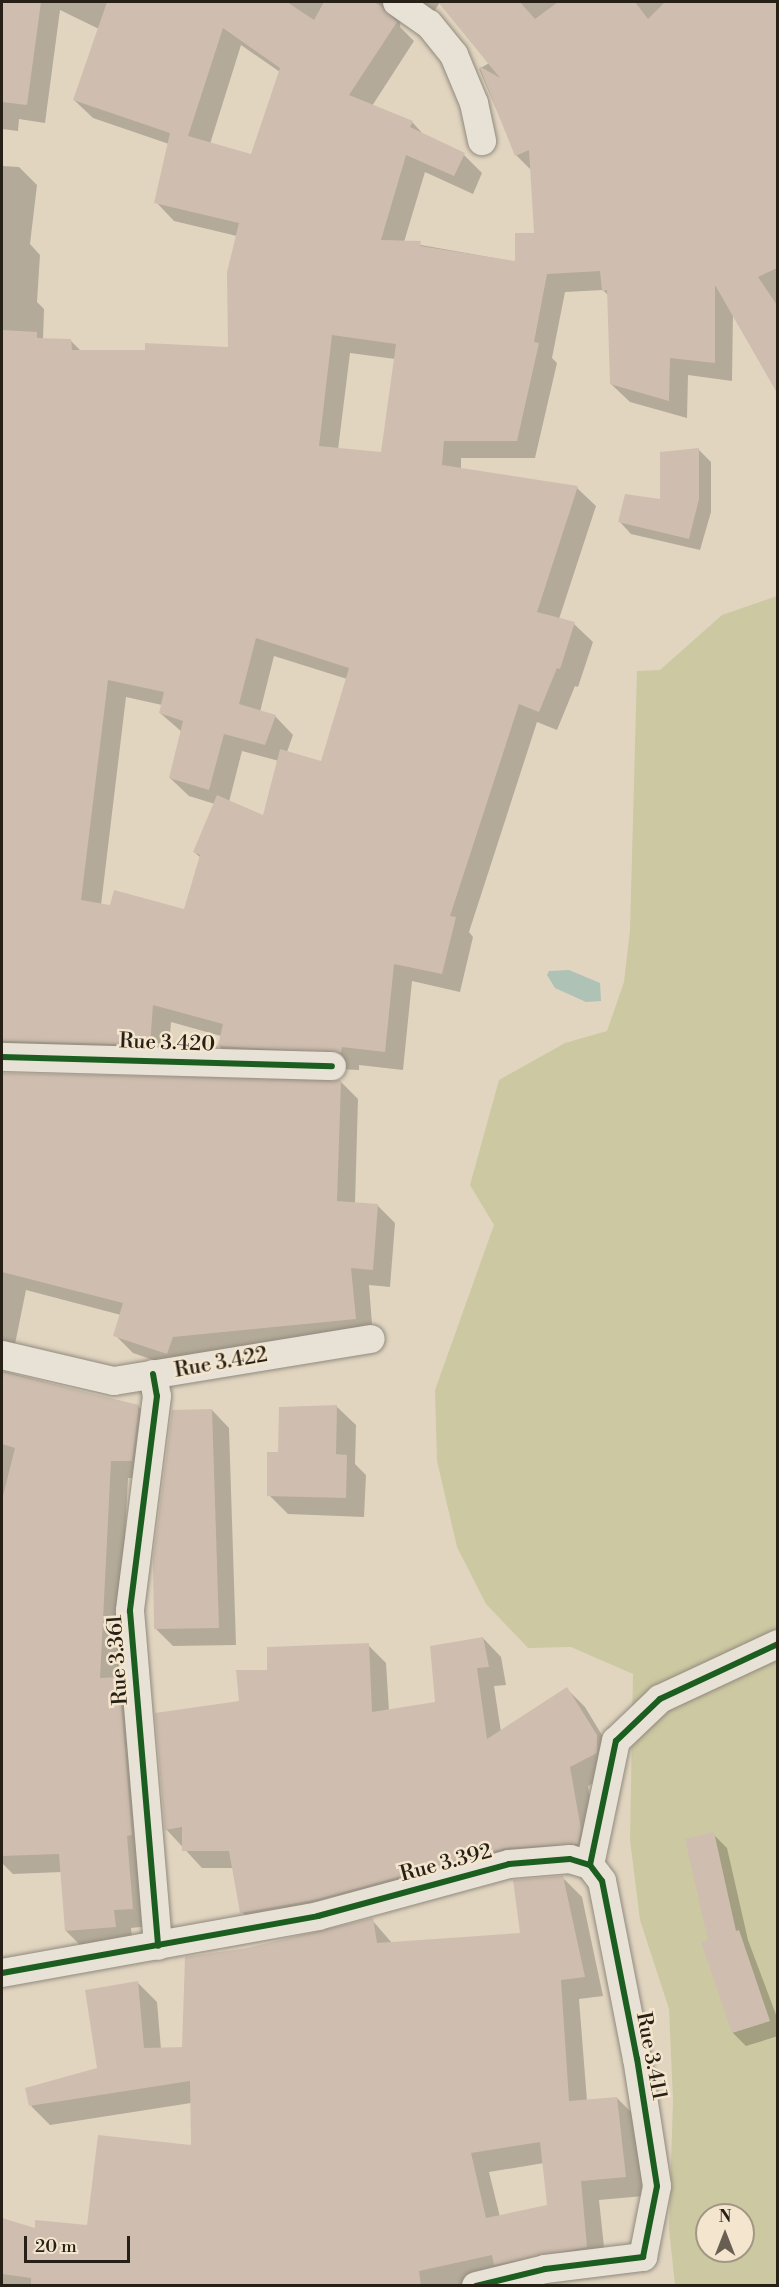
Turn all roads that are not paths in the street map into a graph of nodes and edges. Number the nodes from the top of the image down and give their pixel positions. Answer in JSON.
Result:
{"nodes":[{"id":1,"x":397,"y":2,"type":"edge"},
{"id":2,"x":482,"y":141,"type":"dead end"},
{"id":3,"x":2,"y":1057,"type":"edge"},
{"id":4,"x":332,"y":1066,"type":"dead end"},
{"id":5,"x":371,"y":1339,"type":"dead end"},
{"id":6,"x":2,"y":1354,"type":"edge"},
{"id":7,"x":153,"y":1374,"type":"junction"},
{"id":8,"x":777,"y":1644,"type":"edge"},
{"id":9,"x":590,"y":1865,"type":"junction"},
{"id":10,"x":158,"y":1946,"type":"junction"},
{"id":11,"x":2,"y":1973,"type":"edge"},
{"id":12,"x":476,"y":2286,"type":"edge"}],
"edges":[{"from":1,"to":2,"type":"street"},
{"from":3,"to":4,"type":"street","name":"Rue 3.420"},
{"from":5,"to":7,"type":"street","name":"Rue 3.422"},
{"from":6,"to":7,"type":"street","name":"Rue 3.422"},
{"from":7,"to":10,"type":"street","name":"Rue 3.361"},
{"from":8,"to":9,"type":"street"},
{"from":9,"to":10,"type":"street","name":"Rue 3.392"},
{"from":9,"to":12,"type":"street","name":"Rue 3.411"},
{"from":10,"to":11,"type":"street","name":"Rue 3.392"}]}
